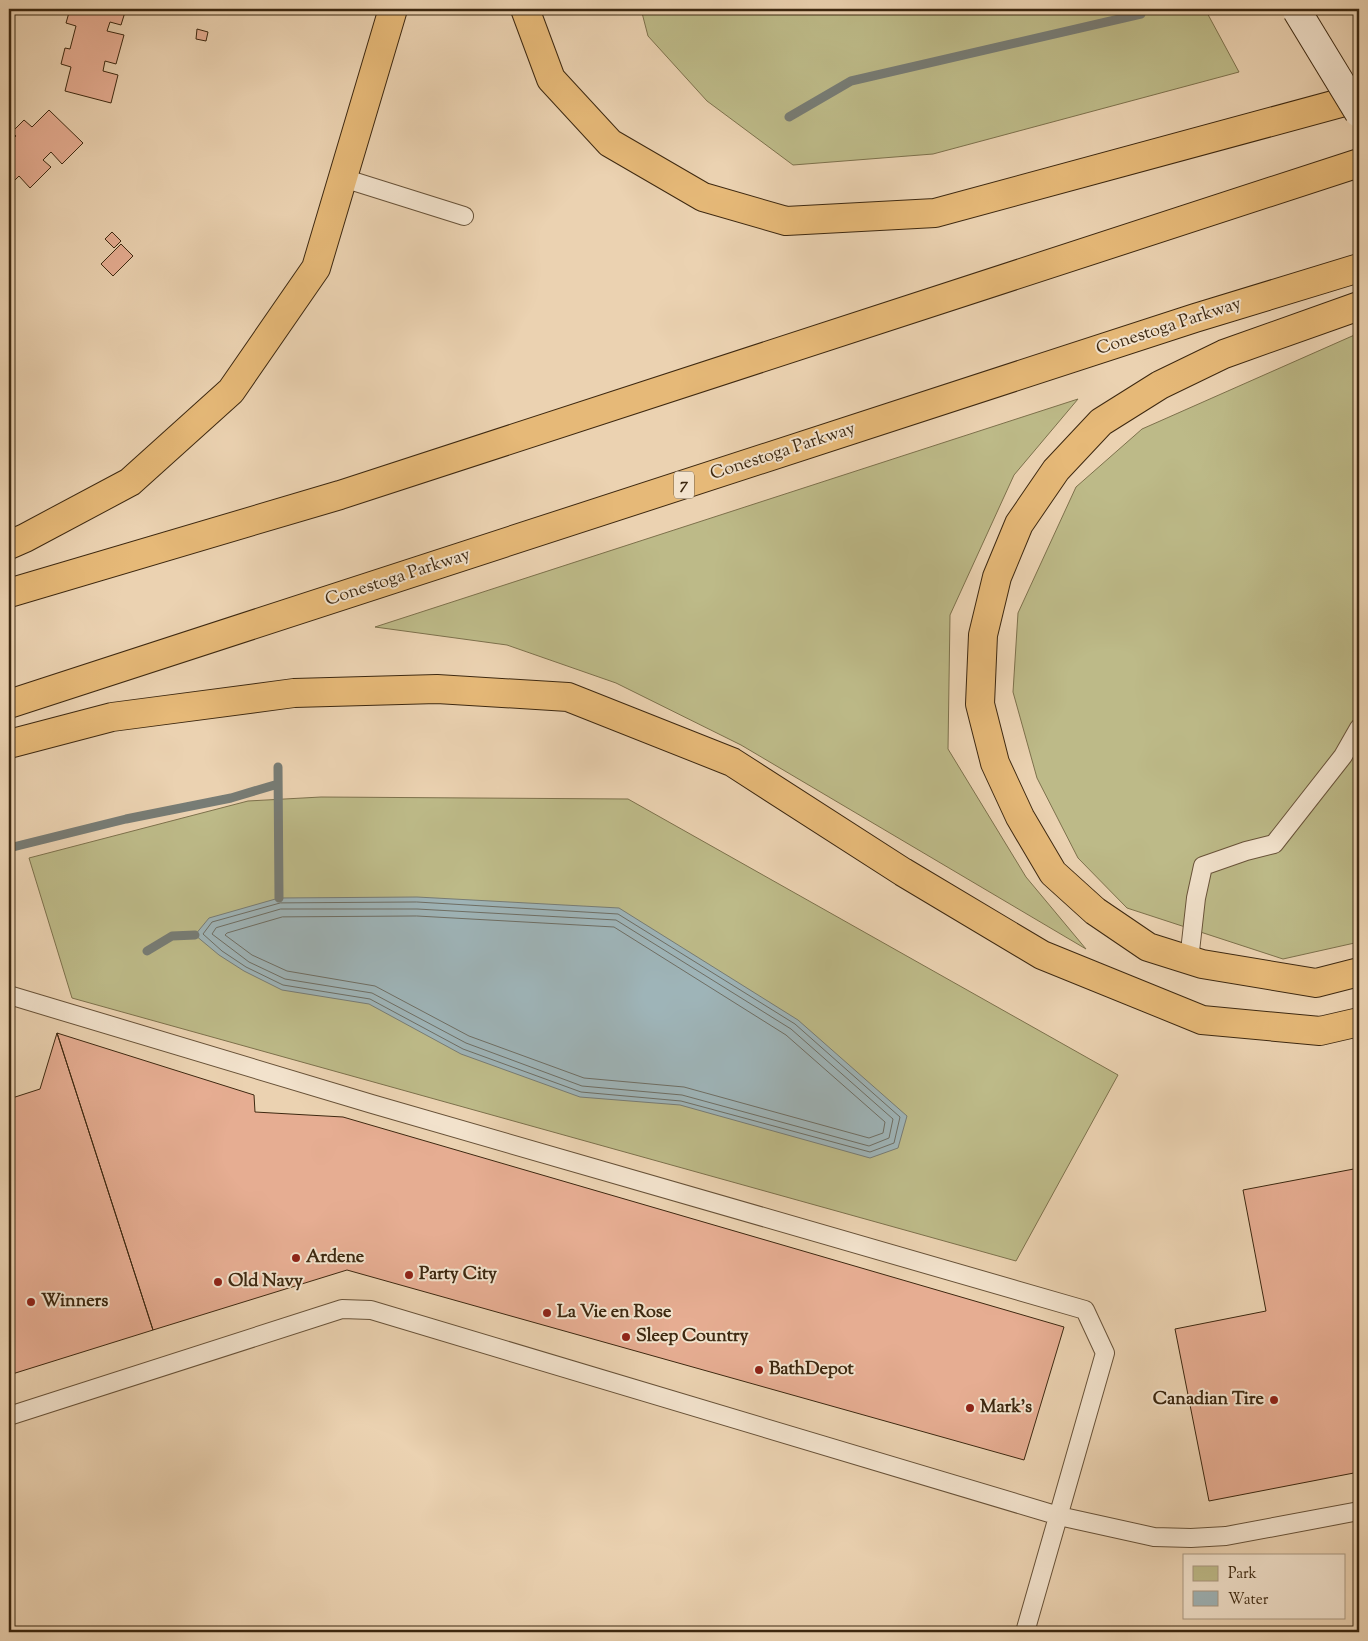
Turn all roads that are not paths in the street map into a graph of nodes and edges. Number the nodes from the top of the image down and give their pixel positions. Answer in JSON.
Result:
{"nodes":[{"id":1,"x":393,"y":9,"type":"edge"},
{"id":2,"x":525,"y":9,"type":"edge"},
{"id":3,"x":1297,"y":11,"type":"dead end"},
{"id":4,"x":1359,"y":98,"type":"edge"},
{"id":5,"x":1359,"y":114,"type":"edge"},
{"id":6,"x":1359,"y":163,"type":"edge"},
{"id":7,"x":343,"y":178,"type":"junction"},
{"id":8,"x":464,"y":216,"type":"dead end"},
{"id":9,"x":1359,"y":268,"type":"edge"},
{"id":10,"x":1359,"y":306,"type":"edge"},
{"id":11,"x":9,"y":545,"type":"edge"},
{"id":12,"x":9,"y":593,"type":"edge"},
{"id":13,"x":9,"y":704,"type":"edge"},
{"id":14,"x":1359,"y":728,"type":"edge"},
{"id":15,"x":9,"y":744,"type":"edge"},
{"id":16,"x":1189,"y":960,"type":"junction"},
{"id":17,"x":1359,"y":972,"type":"edge"},
{"id":18,"x":9,"y":995,"type":"edge"},
{"id":19,"x":1359,"y":1022,"type":"edge"},
{"id":20,"x":9,"y":1416,"type":"edge"},
{"id":21,"x":1359,"y":1511,"type":"edge"},
{"id":22,"x":1059,"y":1516,"type":"junction"},
{"id":23,"x":1025,"y":1632,"type":"edge"}],
"edges":[{"from":1,"to":7,"type":"highway"},
{"from":2,"to":4,"type":"highway"},
{"from":3,"to":5,"type":"main road","bridge":true},
{"from":6,"to":12,"type":"highway"},
{"from":7,"to":8,"type":"lane"},
{"from":7,"to":11,"type":"highway"},
{"from":9,"to":13,"type":"highway","name":"Conestoga Parkway","number":"7"},
{"from":10,"to":16,"type":"highway"},
{"from":14,"to":16,"type":"lane"},
{"from":15,"to":19,"type":"highway"},
{"from":16,"to":17,"type":"highway"},
{"from":18,"to":22,"type":"lane"},
{"from":20,"to":22,"type":"lane"},
{"from":21,"to":22,"type":"lane"},
{"from":22,"to":23,"type":"lane"}]}
